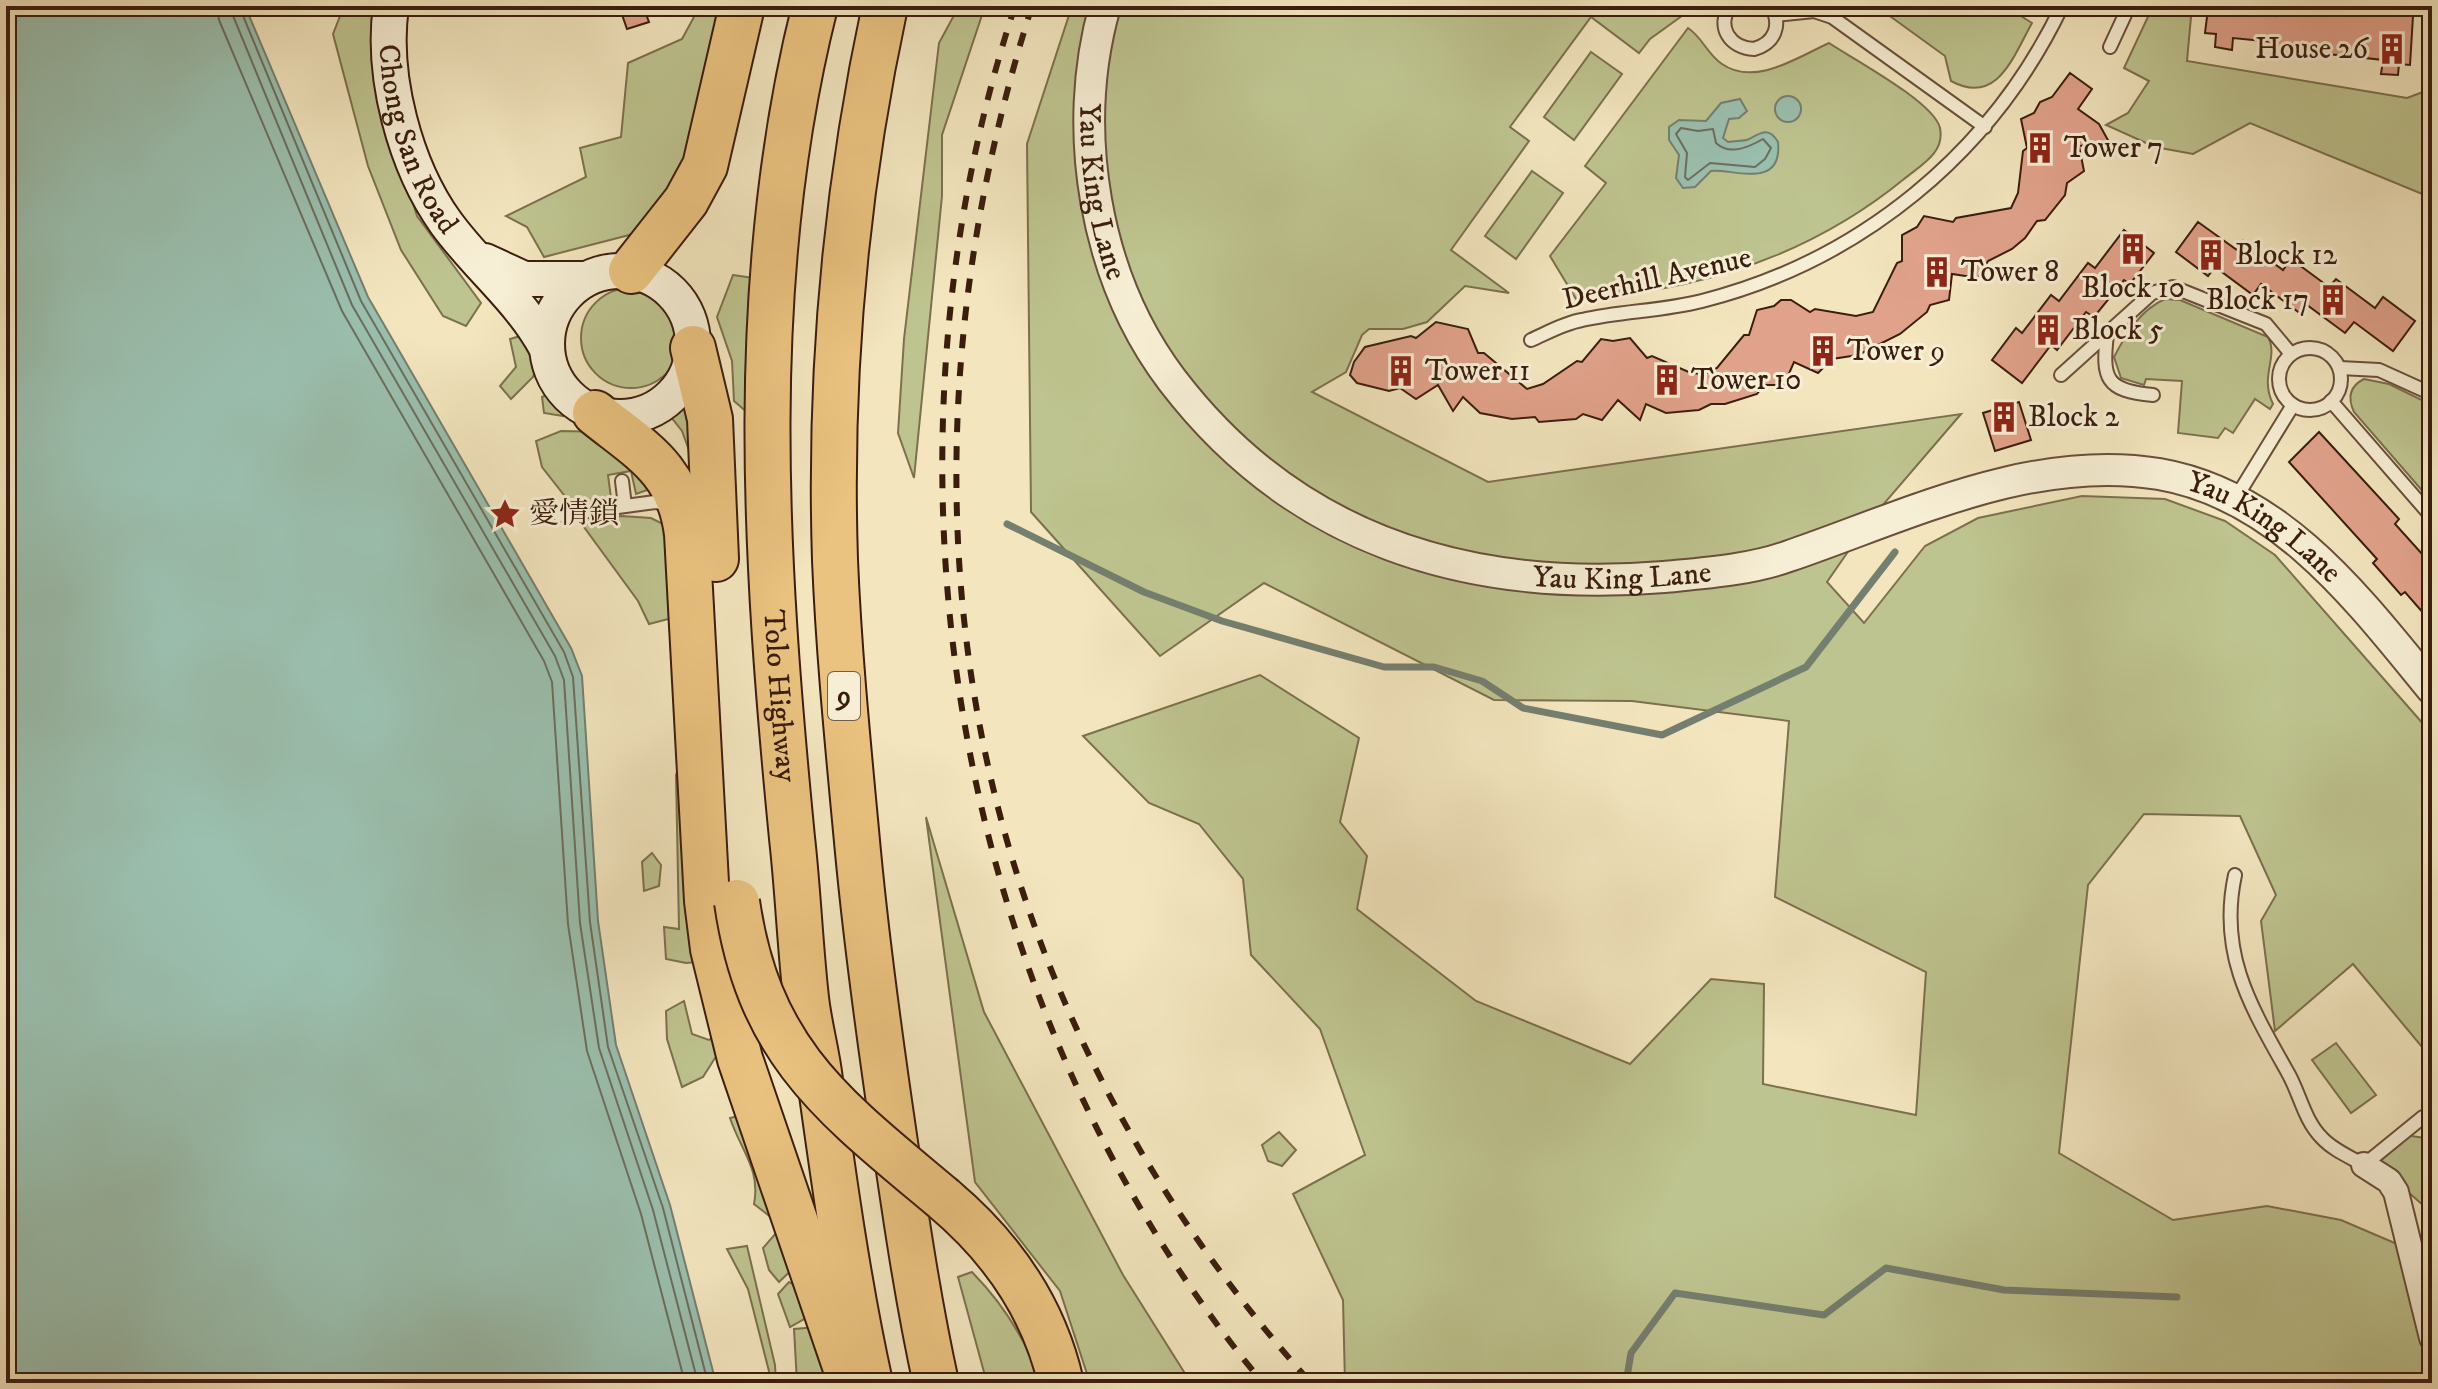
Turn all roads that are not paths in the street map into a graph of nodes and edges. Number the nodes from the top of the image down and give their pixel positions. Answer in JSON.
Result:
{"nodes":[{"id":1,"x":391,"y":6,"type":"edge"},
{"id":2,"x":742,"y":6,"type":"edge"},
{"id":3,"x":815,"y":6,"type":"edge"},
{"id":4,"x":885,"y":6,"type":"edge"},
{"id":5,"x":1105,"y":6,"type":"edge"},
{"id":6,"x":1730,"y":6,"type":"edge"},
{"id":7,"x":2062,"y":6,"type":"edge"},
{"id":8,"x":2129,"y":6,"type":"edge"},
{"id":9,"x":1773,"y":10,"type":"edge"},
{"id":10,"x":2110,"y":47,"type":"dead end"},
{"id":11,"x":1985,"y":127,"type":"junction"},
{"id":12,"x":478,"y":257,"type":"junction"},
{"id":13,"x":631,"y":271,"type":"junction"},
{"id":14,"x":584,"y":279,"type":"junction"},
{"id":15,"x":2107,"y":334,"type":"junction"},
{"id":16,"x":1531,"y":340,"type":"dead end"},
{"id":17,"x":546,"y":347,"type":"junction"},
{"id":18,"x":693,"y":348,"type":"junction"},
{"id":19,"x":2291,"y":354,"type":"junction"},
{"id":20,"x":2340,"y":368,"type":"junction"},
{"id":21,"x":2061,"y":375,"type":"dead end"},
{"id":22,"x":2432,"y":394,"type":"edge"},
{"id":23,"x":2153,"y":395,"type":"dead end"},
{"id":24,"x":2331,"y":401,"type":"junction"},
{"id":25,"x":2293,"y":405,"type":"junction"},
{"id":26,"x":595,"y":413,"type":"junction"},
{"id":27,"x":622,"y":481,"type":"dead end"},
{"id":28,"x":2234,"y":501,"type":"junction"},
{"id":29,"x":625,"y":506,"type":"junction"},
{"id":30,"x":684,"y":508,"type":"junction"},
{"id":31,"x":559,"y":515,"type":"dead end"},
{"id":32,"x":2432,"y":517,"type":"edge"},
{"id":33,"x":2432,"y":689,"type":"edge"},
{"id":34,"x":2235,"y":875,"type":"dead end"},
{"id":35,"x":2423,"y":1117,"type":"dead end"},
{"id":36,"x":2358,"y":1162,"type":"junction"},
{"id":37,"x":2432,"y":1338,"type":"edge"},
{"id":38,"x":852,"y":1383,"type":"edge"},
{"id":39,"x":870,"y":1383,"type":"edge"},
{"id":40,"x":936,"y":1383,"type":"edge"},
{"id":41,"x":1061,"y":1383,"type":"edge"}],
"edges":[{"from":1,"to":12,"type":"main road","name":"Chong San Road"},
{"from":2,"to":13,"type":"highway"},
{"from":3,"to":39,"type":"highway","name":"Tolo Highway"},
{"from":4,"to":40,"type":"highway","number":"9"},
{"from":5,"to":28,"type":"street","name":"Yau King Lane"},
{"from":6,"to":9,"type":"lane"},
{"from":7,"to":11,"type":"lane","name":"Deerhill Avenue"},
{"from":8,"to":10,"type":"lane"},
{"from":9,"to":11,"type":"lane"},
{"from":11,"to":16,"type":"lane","name":"Deerhill Avenue"},
{"from":12,"to":14,"type":"main road","name":"Chong San Road"},
{"from":12,"to":17,"type":"main road","name":"Chong San Road"},
{"from":13,"to":14,"type":"main road","name":"Chong San Road"},
{"from":13,"to":18,"type":"main road"},
{"from":14,"to":17,"type":"main road"},
{"from":15,"to":19,"type":"lane"},
{"from":15,"to":21,"type":"lane"},
{"from":15,"to":23,"type":"lane"},
{"from":17,"to":26,"type":"main road","name":"Chong San Road"},
{"from":18,"to":26,"type":"main road"},
{"from":18,"to":41,"type":"highway","bridge":true},
{"from":19,"to":20,"type":"lane"},
{"from":19,"to":25,"type":"lane"},
{"from":20,"to":22,"type":"lane"},
{"from":20,"to":24,"type":"lane"},
{"from":24,"to":25,"type":"lane"},
{"from":24,"to":32,"type":"lane"},
{"from":25,"to":28,"type":"lane"},
{"from":26,"to":30,"type":"highway"},
{"from":27,"to":29,"type":"lane"},
{"from":28,"to":33,"type":"street","name":"Yau King Lane"},
{"from":29,"to":30,"type":"lane"},
{"from":29,"to":31,"type":"lane"},
{"from":30,"to":38,"type":"highway"},
{"from":34,"to":36,"type":"lane"},
{"from":35,"to":36,"type":"lane"},
{"from":36,"to":37,"type":"street"}]}
